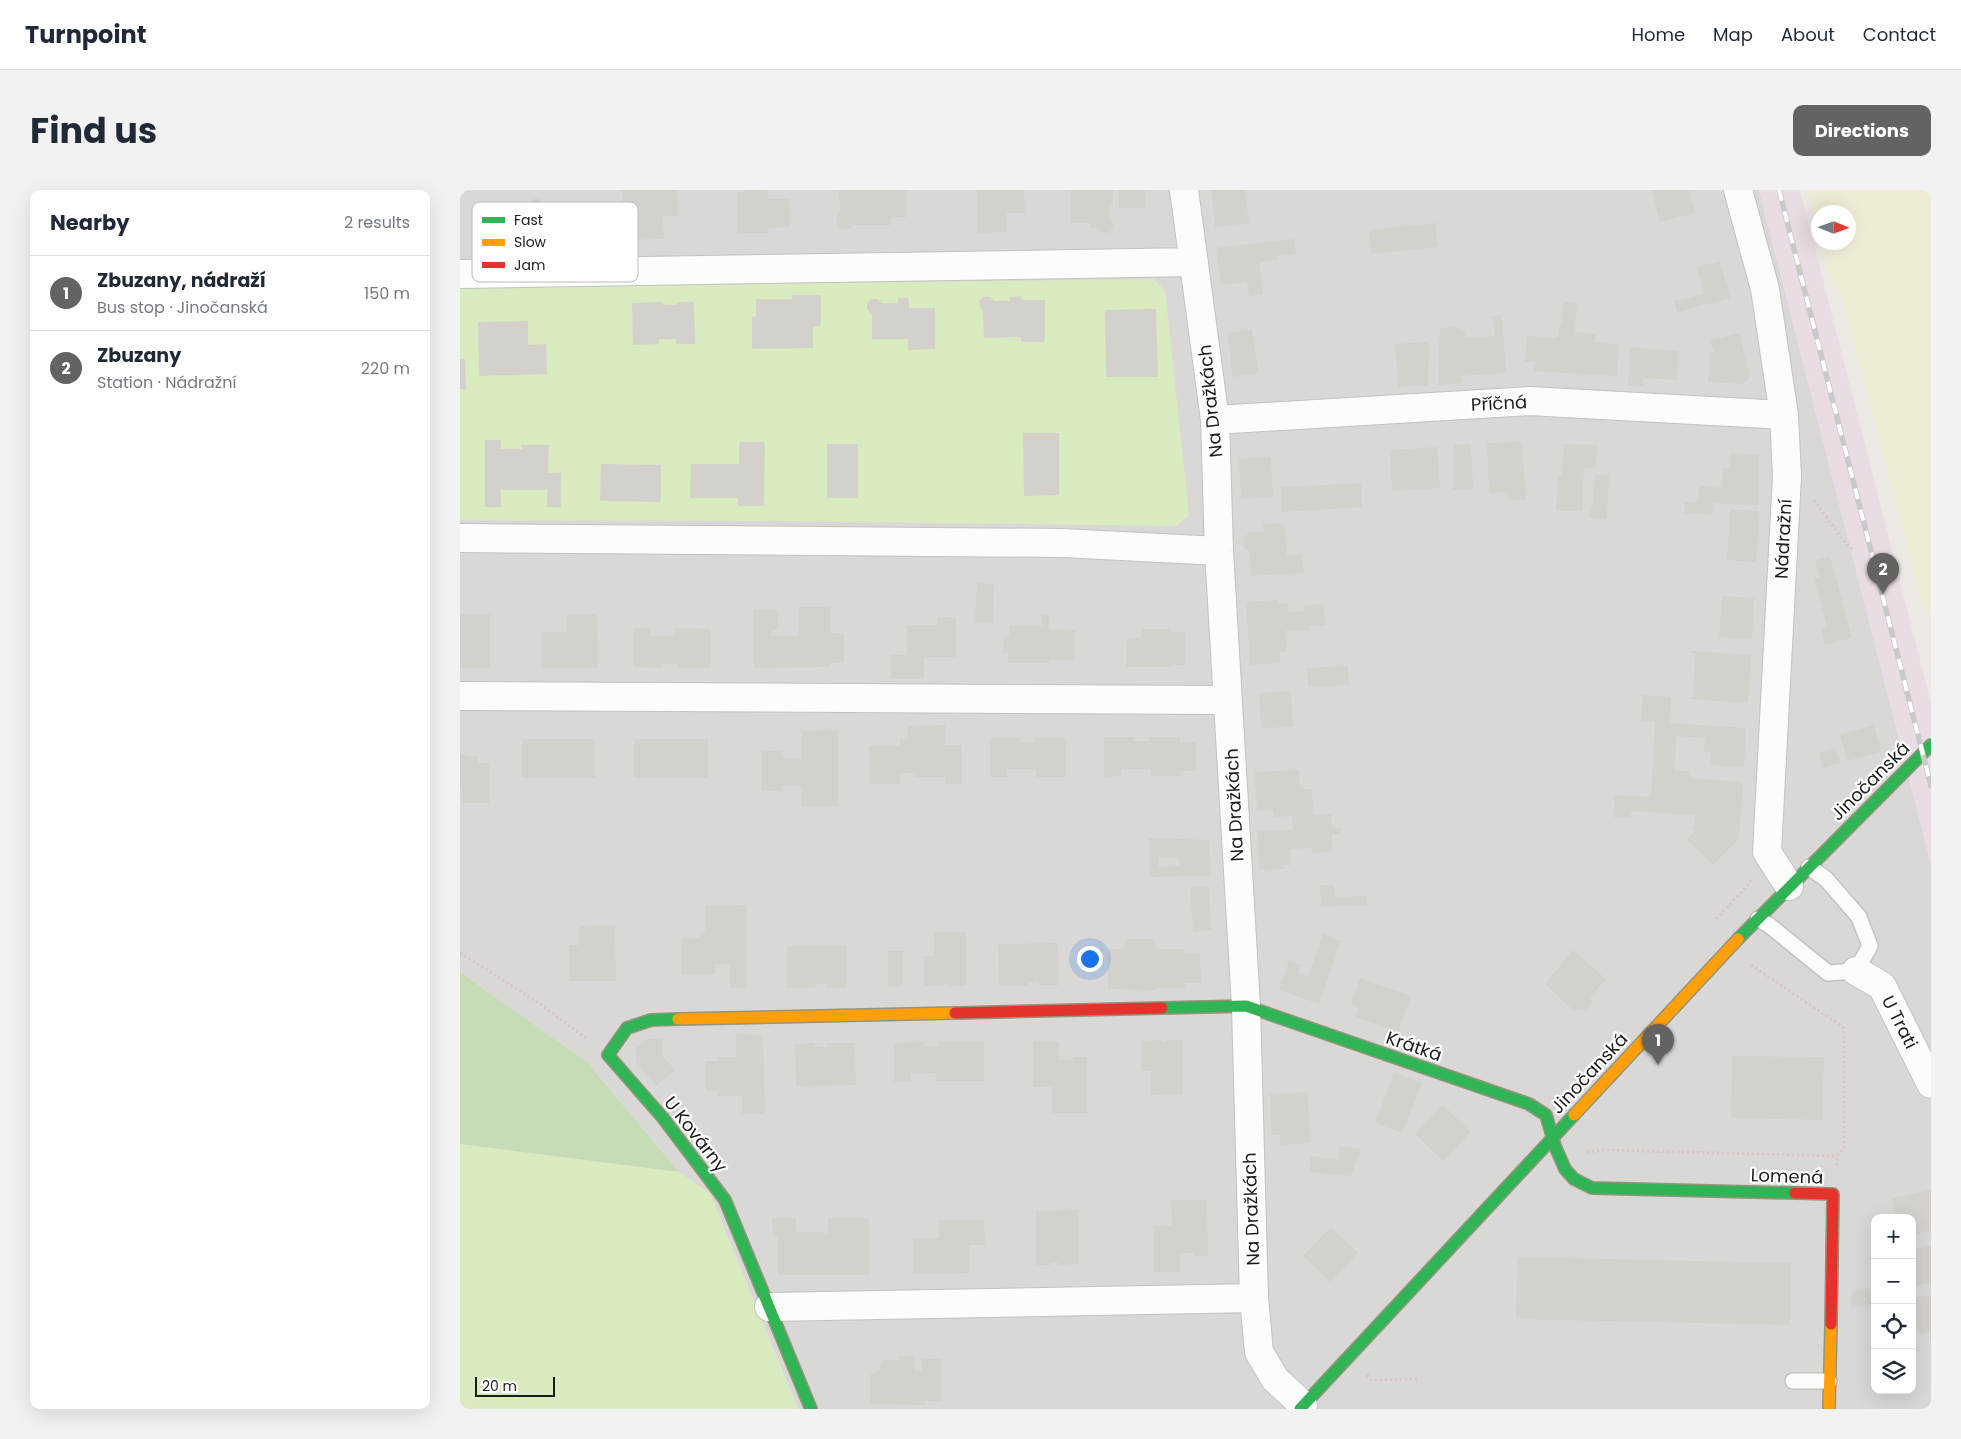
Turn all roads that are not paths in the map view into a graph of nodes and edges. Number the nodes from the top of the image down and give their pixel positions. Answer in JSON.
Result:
{"nodes":[{"id":1,"x":1184,"y":190,"type":"edge"},
{"id":2,"x":1738,"y":190,"type":"edge"},
{"id":3,"x":1194,"y":262,"type":"junction"},
{"id":4,"x":638,"y":271,"type":"edge"},
{"id":5,"x":1784,"y":415,"type":"junction"},
{"id":6,"x":1215,"y":420,"type":"junction"},
{"id":7,"x":460,"y":538,"type":"edge"},
{"id":8,"x":1219,"y":551,"type":"junction"},
{"id":9,"x":460,"y":696,"type":"edge"},
{"id":10,"x":1228,"y":700,"type":"junction"},
{"id":11,"x":1931,"y":745,"type":"edge"},
{"id":12,"x":1808,"y":867,"type":"junction"},
{"id":13,"x":1789,"y":886,"type":"junction"},
{"id":14,"x":1758,"y":919,"type":"junction"},
{"id":15,"x":1856,"y":971,"type":"junction"},
{"id":16,"x":1246,"y":1006,"type":"junction"},
{"id":17,"x":1931,"y":1084,"type":"edge"},
{"id":18,"x":1552,"y":1139,"type":"junction"},
{"id":19,"x":1254,"y":1298,"type":"junction"},
{"id":20,"x":769,"y":1306,"type":"junction"},
{"id":21,"x":1793,"y":1381,"type":"dead end"},
{"id":22,"x":1829,"y":1381,"type":"junction"},
{"id":23,"x":1301,"y":1407,"type":"edge"},
{"id":24,"x":811,"y":1409,"type":"edge"},
{"id":25,"x":1829,"y":1409,"type":"edge"}],
"edges":[{"from":1,"to":3,"type":"street","name":"Na Dražkách"},
{"from":2,"to":5,"type":"street","name":"Nádražní"},
{"from":3,"to":4,"type":"street"},
{"from":3,"to":6,"type":"street","name":"Na Dražkách"},
{"from":5,"to":6,"type":"street","name":"Příčná"},
{"from":5,"to":13,"type":"street","name":"Nádražní"},
{"from":6,"to":8,"type":"street","name":"Na Dražkách"},
{"from":7,"to":8,"type":"street"},
{"from":8,"to":10,"type":"street","name":"Na Dražkách"},
{"from":9,"to":10,"type":"street"},
{"from":10,"to":16,"type":"street","name":"Na Dražkách"},
{"from":11,"to":12,"type":"street","name":"Jinočanská"},
{"from":12,"to":13,"type":"street","name":"Jinočanská"},
{"from":12,"to":15,"type":"lane"},
{"from":13,"to":14,"type":"street","name":"Jinočanská"},
{"from":14,"to":15,"type":"lane"},
{"from":14,"to":18,"type":"street","name":"Jinočanská"},
{"from":15,"to":17,"type":"street","name":"U Trati"},
{"from":16,"to":18,"type":"street","name":"Krátká"},
{"from":16,"to":19,"type":"street","name":"Na Dražkách"},
{"from":16,"to":20,"type":"street","name":"U Kovárny"},
{"from":18,"to":22,"type":"street","name":"Lomená"},
{"from":18,"to":23,"type":"street","name":"Jinočanská"},
{"from":19,"to":20,"type":"street"},
{"from":19,"to":23,"type":"street","name":"Na Dražkách"},
{"from":20,"to":24,"type":"street","name":"U Kovárny"},
{"from":21,"to":22,"type":"lane"},
{"from":22,"to":25,"type":"street","name":"Lomená"}]}
